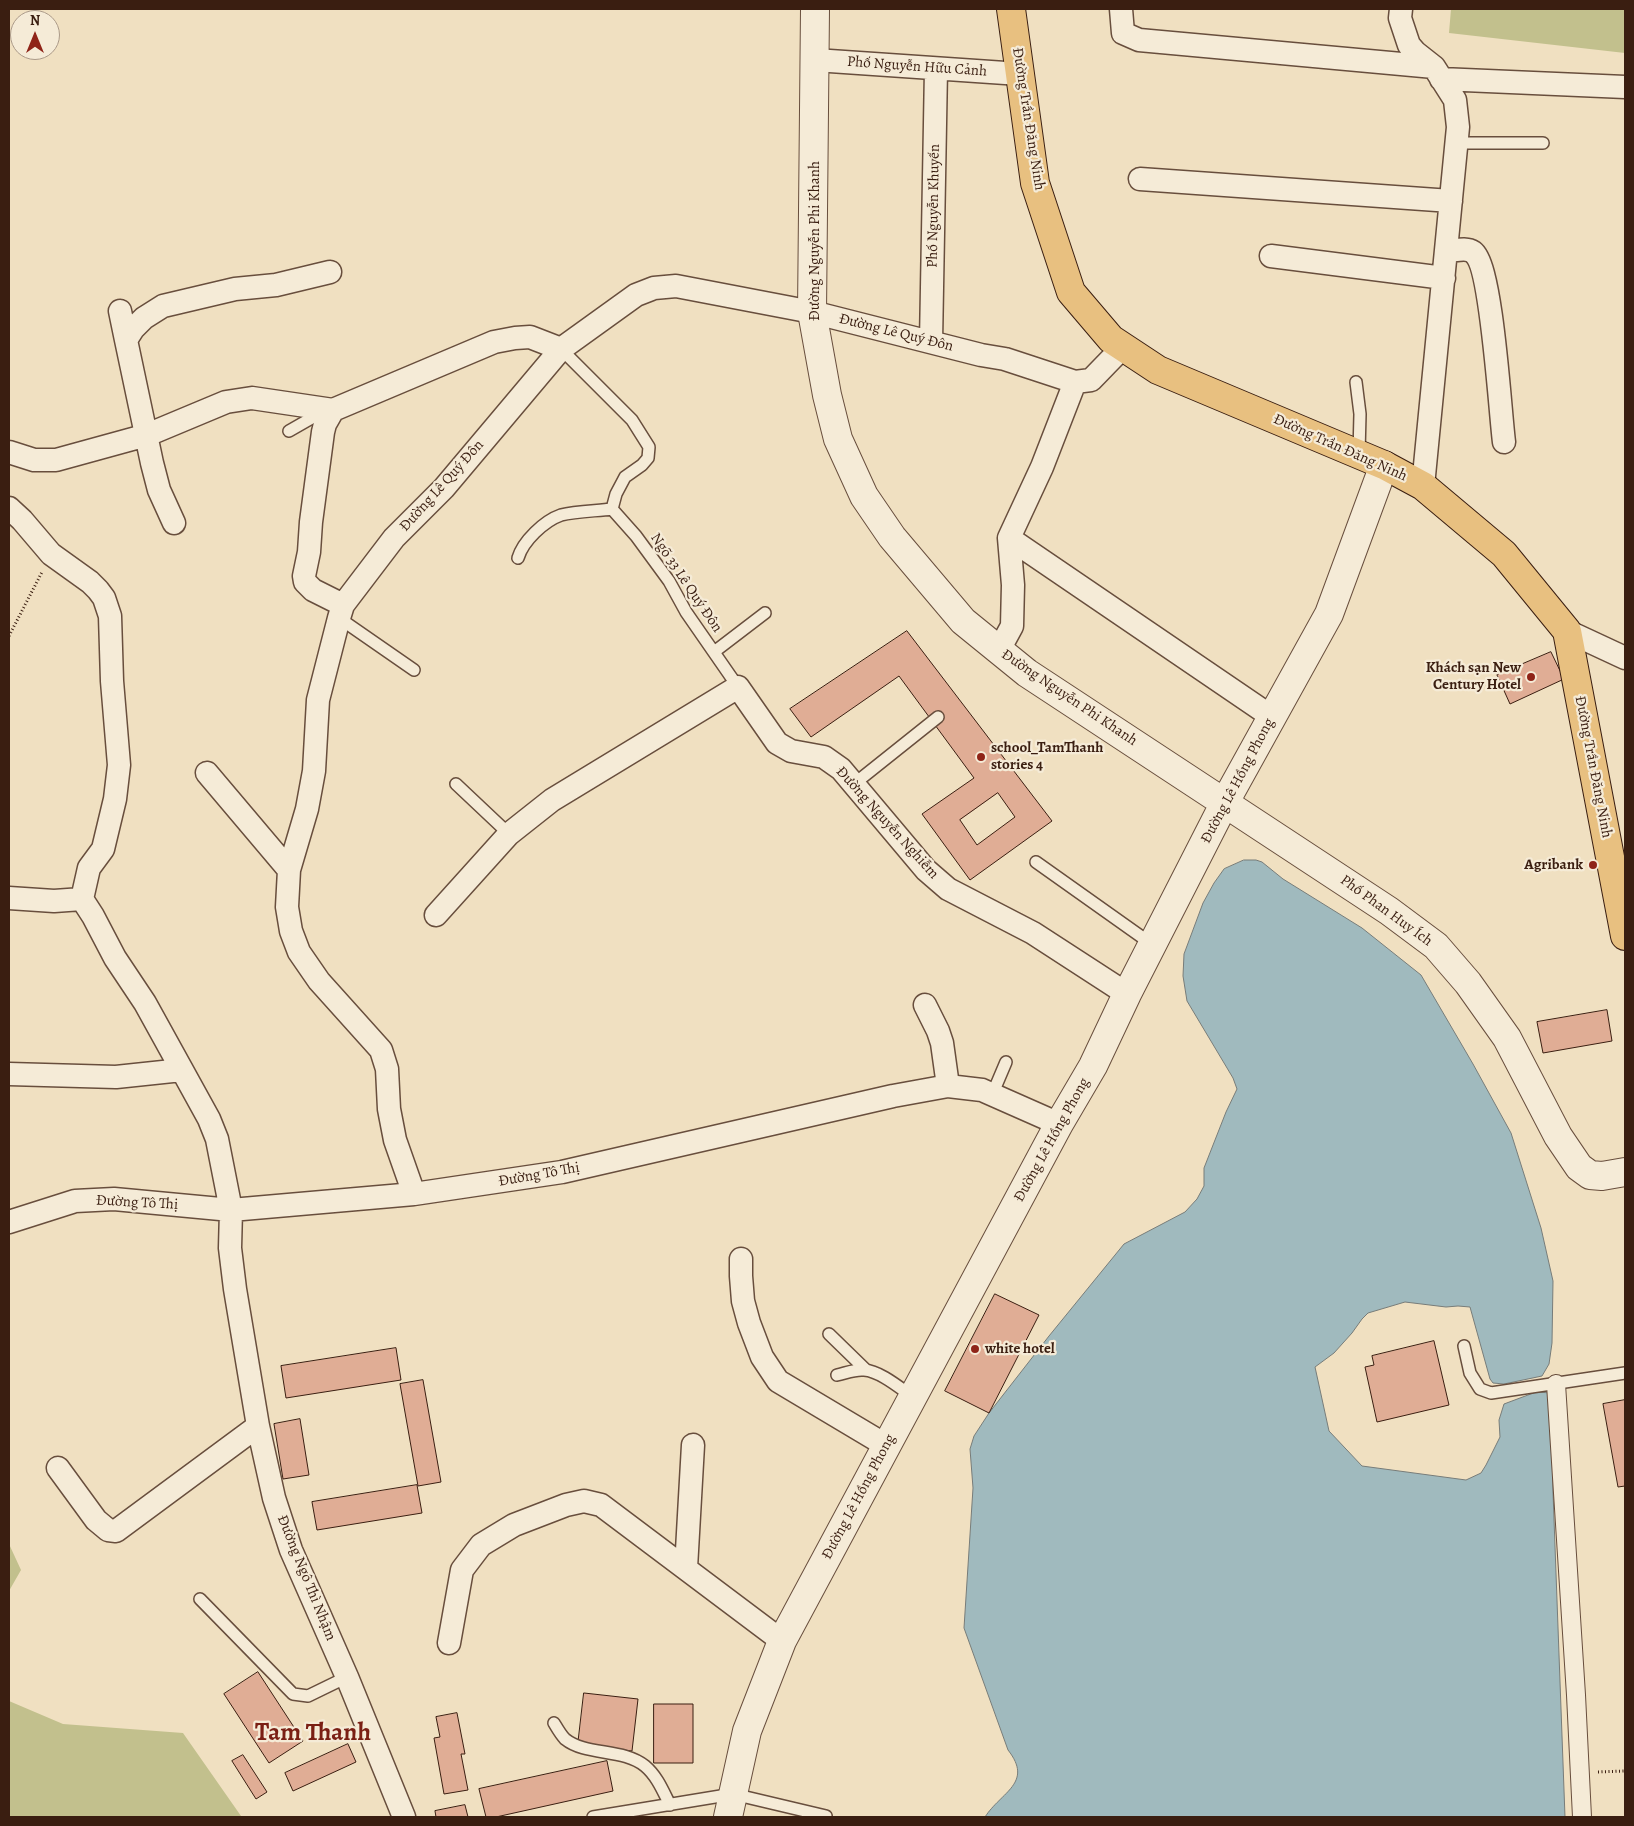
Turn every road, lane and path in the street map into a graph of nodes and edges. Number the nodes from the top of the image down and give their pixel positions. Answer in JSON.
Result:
{"nodes":[{"id":1,"x":815,"y":9,"type":"edge"},
{"id":2,"x":1011,"y":9,"type":"edge"},
{"id":3,"x":1120,"y":9,"type":"edge"},
{"id":4,"x":1401,"y":9,"type":"edge"},
{"id":5,"x":815,"y":60,"type":"junction"},
{"id":6,"x":936,"y":69,"type":"junction"},
{"id":7,"x":1438,"y":73,"type":"junction"},
{"id":8,"x":1020,"y":74,"type":"junction"},
{"id":9,"x":1625,"y":87,"type":"edge"},
{"id":10,"x":1457,"y":143,"type":"junction"},
{"id":11,"x":1543,"y":143,"type":"dead end"},
{"id":12,"x":1140,"y":179,"type":"dead end"},
{"id":13,"x":1451,"y":201,"type":"junction"},
{"id":14,"x":1446,"y":252,"type":"junction"},
{"id":15,"x":1271,"y":256,"type":"dead end"},
{"id":16,"x":330,"y":272,"type":"dead end"},
{"id":17,"x":1444,"y":278,"type":"junction"},
{"id":18,"x":120,"y":311,"type":"dead end"},
{"id":19,"x":812,"y":312,"type":"junction"},
{"id":20,"x":126,"y":340,"type":"junction"},
{"id":21,"x":931,"y":342,"type":"junction"},
{"id":22,"x":1123,"y":347,"type":"junction"},
{"id":23,"x":561,"y":349,"type":"junction"},
{"id":24,"x":1075,"y":382,"type":"junction"},
{"id":25,"x":1356,"y":382,"type":"dead end"},
{"id":26,"x":330,"y":409,"type":"junction"},
{"id":27,"x":289,"y":432,"type":"dead end"},
{"id":28,"x":147,"y":435,"type":"junction"},
{"id":29,"x":1504,"y":442,"type":"dead end"},
{"id":30,"x":9,"y":452,"type":"edge"},
{"id":31,"x":1359,"y":455,"type":"junction"},
{"id":32,"x":1384,"y":465,"type":"junction"},
{"id":33,"x":1423,"y":486,"type":"junction"},
{"id":34,"x":9,"y":508,"type":"edge"},
{"id":35,"x":612,"y":509,"type":"junction"},
{"id":36,"x":174,"y":523,"type":"dead end"},
{"id":37,"x":1009,"y":538,"type":"junction"},
{"id":38,"x":51,"y":554,"type":"junction"},
{"id":39,"x":518,"y":558,"type":"dead end"},
{"id":40,"x":341,"y":612,"type":"junction"},
{"id":41,"x":765,"y":613,"type":"dead end"},
{"id":42,"x":1567,"y":631,"type":"junction"},
{"id":43,"x":9,"y":636,"type":"edge"},
{"id":44,"x":999,"y":650,"type":"junction"},
{"id":45,"x":714,"y":652,"type":"junction"},
{"id":46,"x":1625,"y":658,"type":"edge"},
{"id":47,"x":414,"y":670,"type":"dead end"},
{"id":48,"x":738,"y":687,"type":"junction"},
{"id":49,"x":938,"y":717,"type":"dead end"},
{"id":50,"x":1272,"y":717,"type":"junction"},
{"id":51,"x":207,"y":773,"type":"dead end"},
{"id":52,"x":456,"y":784,"type":"dead end"},
{"id":53,"x":854,"y":784,"type":"junction"},
{"id":54,"x":1225,"y":802,"type":"junction"},
{"id":55,"x":509,"y":834,"type":"junction"},
{"id":56,"x":1036,"y":862,"type":"dead end"},
{"id":57,"x":289,"y":870,"type":"junction"},
{"id":58,"x":9,"y":898,"type":"edge"},
{"id":59,"x":82,"y":899,"type":"junction"},
{"id":60,"x":436,"y":915,"type":"dead end"},
{"id":61,"x":1625,"y":936,"type":"edge"},
{"id":62,"x":1152,"y":945,"type":"junction"},
{"id":63,"x":1127,"y":994,"type":"junction"},
{"id":64,"x":925,"y":1005,"type":"dead end"},
{"id":65,"x":1006,"y":1062,"type":"dead end"},
{"id":66,"x":182,"y":1070,"type":"junction"},
{"id":67,"x":9,"y":1074,"type":"edge"},
{"id":68,"x":948,"y":1086,"type":"junction"},
{"id":69,"x":992,"y":1095,"type":"junction"},
{"id":70,"x":1059,"y":1124,"type":"junction"},
{"id":71,"x":1625,"y":1172,"type":"edge"},
{"id":72,"x":414,"y":1194,"type":"junction"},
{"id":73,"x":231,"y":1210,"type":"junction"},
{"id":74,"x":9,"y":1222,"type":"edge"},
{"id":75,"x":741,"y":1259,"type":"dead end"},
{"id":76,"x":829,"y":1334,"type":"dead end"},
{"id":77,"x":1464,"y":1346,"type":"dead end"},
{"id":78,"x":866,"y":1370,"type":"junction"},
{"id":79,"x":1625,"y":1374,"type":"edge"},
{"id":80,"x":837,"y":1375,"type":"dead end"},
{"id":81,"x":1556,"y":1384,"type":"junction"},
{"id":82,"x":913,"y":1397,"type":"junction"},
{"id":83,"x":258,"y":1426,"type":"junction"},
{"id":84,"x":693,"y":1445,"type":"dead end"},
{"id":85,"x":887,"y":1446,"type":"junction"},
{"id":86,"x":58,"y":1468,"type":"dead end"},
{"id":87,"x":686,"y":1568,"type":"junction"},
{"id":88,"x":200,"y":1599,"type":"dead end"},
{"id":89,"x":782,"y":1640,"type":"junction"},
{"id":90,"x":449,"y":1643,"type":"dead end"},
{"id":91,"x":347,"y":1677,"type":"junction"},
{"id":92,"x":554,"y":1723,"type":"dead end"},
{"id":93,"x":1625,"y":1771,"type":"edge"},
{"id":94,"x":1580,"y":1773,"type":"junction"},
{"id":95,"x":670,"y":1805,"type":"junction"},
{"id":96,"x":730,"y":1806,"type":"edge"},
{"id":97,"x":826,"y":1816,"type":"dead end"},
{"id":98,"x":404,"y":1817,"type":"edge"},
{"id":99,"x":593,"y":1817,"type":"edge"},
{"id":100,"x":1582,"y":1817,"type":"edge"}],
"edges":[{"from":1,"to":5,"type":"street","name":"Đường Nguyễn Phi Khanh"},
{"from":2,"to":8,"type":"main road","name":"Đường Trần Đăng Ninh"},
{"from":3,"to":7,"type":"street"},
{"from":4,"to":7,"type":"street"},
{"from":5,"to":6,"type":"street","name":"Phố Nguyễn Hữu Cảnh"},
{"from":5,"to":19,"type":"street","name":"Đường Nguyễn Phi Khanh"},
{"from":6,"to":8,"type":"street","name":"Phố Nguyễn Hữu Cảnh"},
{"from":6,"to":21,"type":"street","name":"Phố Nguyễn Khuyến"},
{"from":7,"to":9,"type":"street"},
{"from":7,"to":10,"type":"street"},
{"from":8,"to":22,"type":"main road","name":"Đường Trần Đăng Ninh"},
{"from":10,"to":11,"type":"lane"},
{"from":10,"to":13,"type":"street"},
{"from":12,"to":13,"type":"street"},
{"from":13,"to":14,"type":"street"},
{"from":14,"to":17,"type":"street"},
{"from":14,"to":29,"type":"street"},
{"from":15,"to":17,"type":"street"},
{"from":16,"to":20,"type":"street"},
{"from":17,"to":33,"type":"street"},
{"from":18,"to":20,"type":"street"},
{"from":19,"to":21,"type":"street","name":"Đường Lê Quý Đôn"},
{"from":19,"to":23,"type":"street","name":"Đường Lê Quý Đôn"},
{"from":19,"to":44,"type":"street","name":"Đường Nguyễn Phi Khanh"},
{"from":20,"to":28,"type":"street"},
{"from":21,"to":24,"type":"street","name":"Đường Lê Quý Đôn"},
{"from":22,"to":24,"type":"street"},
{"from":22,"to":31,"type":"main road","name":"Đường Trần Đăng Ninh"},
{"from":23,"to":26,"type":"street"},
{"from":23,"to":35,"type":"lane"},
{"from":23,"to":40,"type":"street","name":"Đường Lê Quý Đôn"},
{"from":24,"to":37,"type":"street"},
{"from":25,"to":31,"type":"lane"},
{"from":26,"to":27,"type":"lane"},
{"from":26,"to":28,"type":"street"},
{"from":26,"to":40,"type":"street"},
{"from":28,"to":30,"type":"street"},
{"from":28,"to":36,"type":"street"},
{"from":31,"to":32,"type":"main road","name":"Đường Trần Đăng Ninh"},
{"from":32,"to":33,"type":"main road","name":"Đường Trần Đăng Ninh"},
{"from":32,"to":50,"type":"street","name":"Đường Lê Hồng Phong"},
{"from":33,"to":42,"type":"main road","name":"Đường Trần Đăng Ninh"},
{"from":34,"to":38,"type":"street"},
{"from":35,"to":39,"type":"lane"},
{"from":35,"to":45,"type":"lane","name":"Ngõ 33 Lê Quý Đôn"},
{"from":37,"to":44,"type":"street"},
{"from":37,"to":50,"type":"street"},
{"from":38,"to":43,"type":"path"},
{"from":38,"to":59,"type":"street"},
{"from":40,"to":47,"type":"lane"},
{"from":40,"to":57,"type":"street","name":"Đường Lê Quý Đôn"},
{"from":41,"to":45,"type":"lane","name":"Ngõ 33 Lê Quý Đôn"},
{"from":42,"to":46,"type":"street"},
{"from":42,"to":61,"type":"main road","name":"Đường Trần Đăng Ninh"},
{"from":44,"to":54,"type":"street","name":"Đường Nguyễn Phi Khanh"},
{"from":45,"to":48,"type":"lane","name":"Ngõ 33 Lê Quý Đôn"},
{"from":48,"to":53,"type":"street","name":"Đường Nguyễn Nghiễm"},
{"from":48,"to":55,"type":"street"},
{"from":49,"to":53,"type":"lane"},
{"from":50,"to":54,"type":"street","name":"Đường Lê Hồng Phong"},
{"from":51,"to":57,"type":"street"},
{"from":52,"to":55,"type":"lane"},
{"from":53,"to":63,"type":"street","name":"Đường Nguyễn Nghiễm"},
{"from":54,"to":62,"type":"street","name":"Đường Lê Hồng Phong"},
{"from":54,"to":71,"type":"street","name":"Phố Phan Huy Ích"},
{"from":55,"to":60,"type":"street"},
{"from":56,"to":62,"type":"lane"},
{"from":57,"to":72,"type":"street","name":"Đường Lê Quý Đôn"},
{"from":58,"to":59,"type":"street"},
{"from":59,"to":66,"type":"street","name":"Đường Ngô Thì Nhậm"},
{"from":62,"to":63,"type":"street","name":"Đường Lê Hồng Phong"},
{"from":63,"to":70,"type":"street","name":"Đường Lê Hồng Phong"},
{"from":64,"to":68,"type":"street"},
{"from":65,"to":69,"type":"lane"},
{"from":66,"to":67,"type":"street"},
{"from":66,"to":73,"type":"street","name":"Đường Ngô Thì Nhậm"},
{"from":68,"to":69,"type":"street","name":"Đường Tô Thị"},
{"from":68,"to":72,"type":"street","name":"Đường Tô Thị"},
{"from":69,"to":70,"type":"street","name":"Đường Tô Thị"},
{"from":70,"to":82,"type":"street","name":"Đường Lê Hồng Phong"},
{"from":72,"to":73,"type":"street","name":"Đường Tô Thị"},
{"from":73,"to":74,"type":"street","name":"Đường Tô Thị"},
{"from":73,"to":83,"type":"street","name":"Đường Ngô Thì Nhậm"},
{"from":75,"to":85,"type":"street"},
{"from":76,"to":78,"type":"lane"},
{"from":77,"to":81,"type":"lane"},
{"from":78,"to":80,"type":"lane"},
{"from":78,"to":82,"type":"lane"},
{"from":79,"to":81,"type":"lane"},
{"from":81,"to":94,"type":"street"},
{"from":82,"to":85,"type":"street","name":"Đường Lê Hồng Phong"},
{"from":83,"to":86,"type":"street"},
{"from":83,"to":91,"type":"street","name":"Đường Ngô Thì Nhậm"},
{"from":84,"to":87,"type":"street"},
{"from":85,"to":89,"type":"street","name":"Đường Lê Hồng Phong"},
{"from":87,"to":89,"type":"street"},
{"from":87,"to":90,"type":"street"},
{"from":88,"to":91,"type":"lane"},
{"from":89,"to":96,"type":"street","name":"Đường Lê Hồng Phong"},
{"from":91,"to":98,"type":"street","name":"Đường Ngô Thì Nhậm"},
{"from":92,"to":95,"type":"lane"},
{"from":93,"to":94,"type":"path"},
{"from":94,"to":100,"type":"street"},
{"from":95,"to":96,"type":"lane"},
{"from":95,"to":99,"type":"lane"},
{"from":96,"to":97,"type":"lane"}]}
